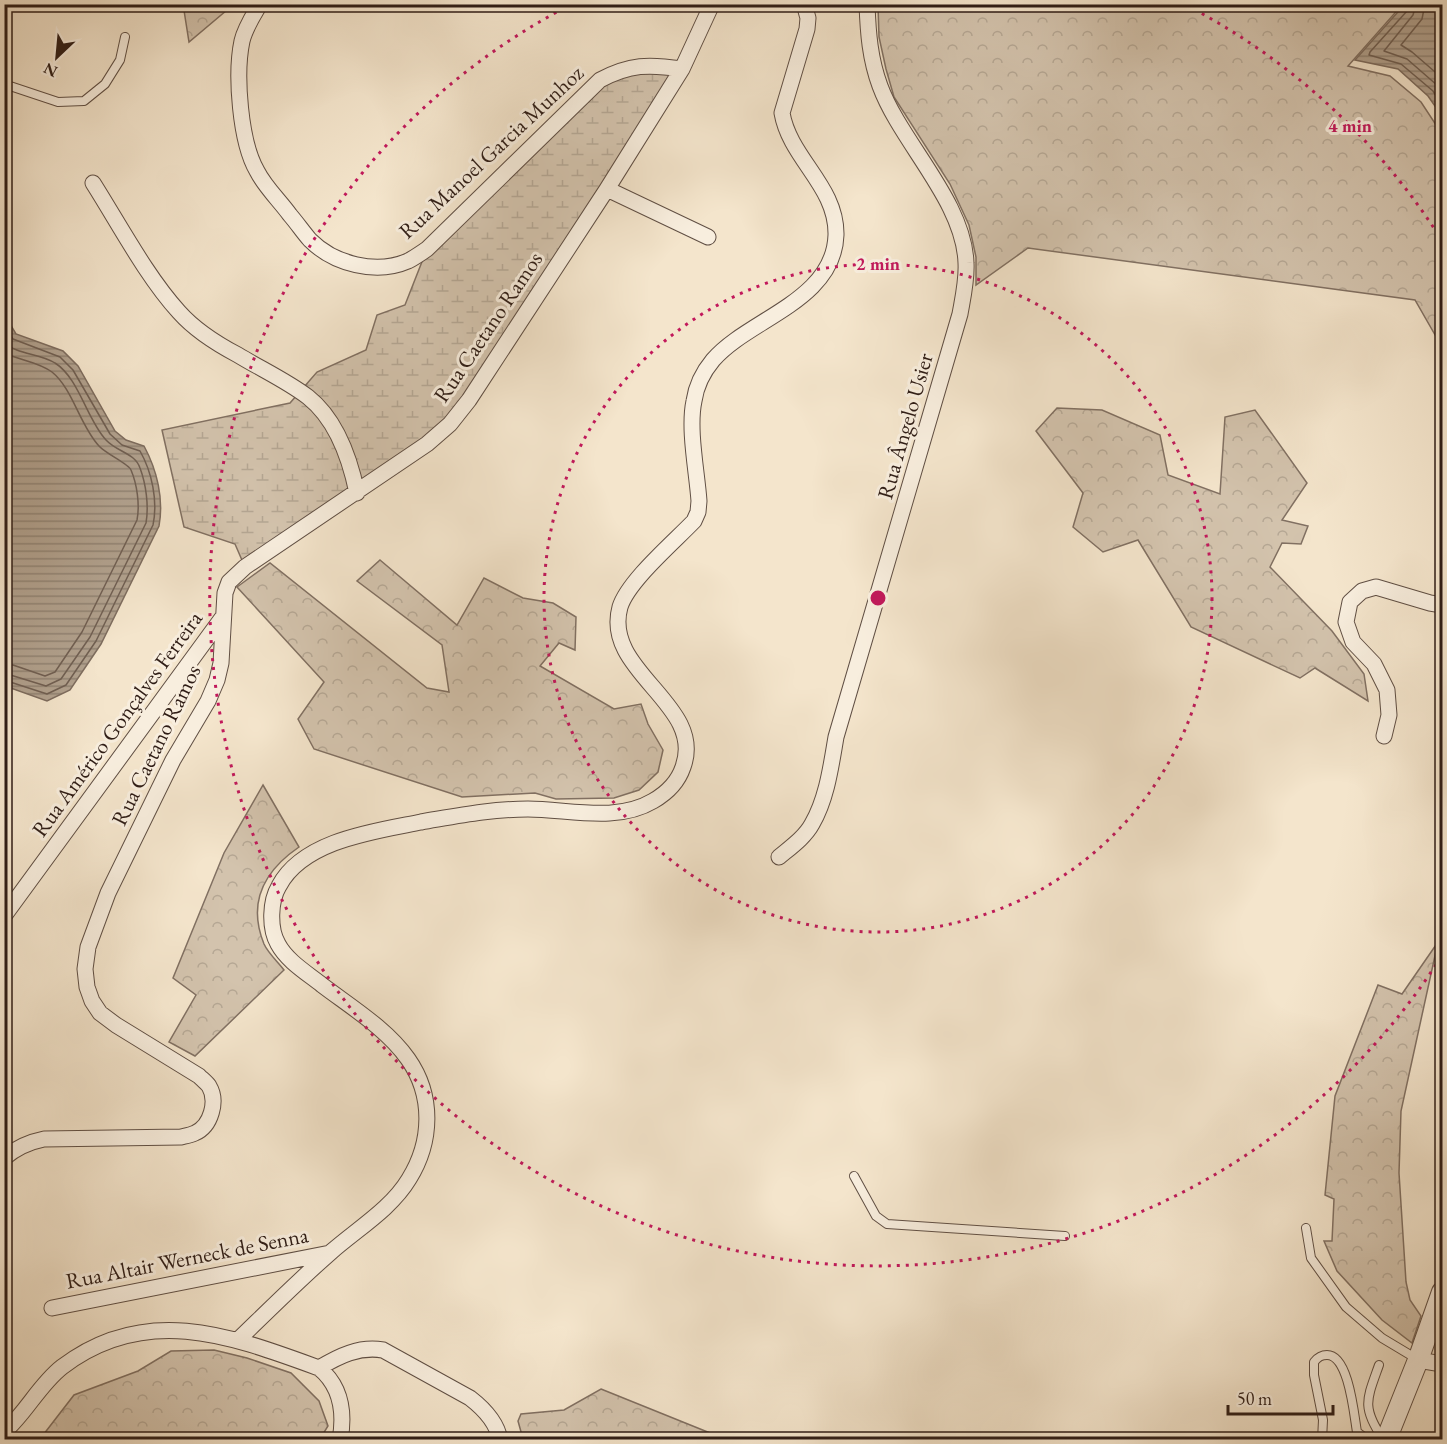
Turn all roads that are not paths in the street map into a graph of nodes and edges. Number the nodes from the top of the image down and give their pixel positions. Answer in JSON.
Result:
{"nodes":[{"id":1,"x":261,"y":4,"type":"edge"},
{"id":2,"x":712,"y":4,"type":"edge"},
{"id":3,"x":804,"y":4,"type":"edge"},
{"id":4,"x":867,"y":4,"type":"edge"},
{"id":5,"x":125,"y":37,"type":"dead end"},
{"id":6,"x":682,"y":69,"type":"junction"},
{"id":7,"x":4,"y":84,"type":"edge"},
{"id":8,"x":93,"y":183,"type":"dead end"},
{"id":9,"x":607,"y":189,"type":"junction"},
{"id":10,"x":708,"y":237,"type":"dead end"},
{"id":11,"x":357,"y":493,"type":"junction"},
{"id":12,"x":1443,"y":605,"type":"edge"},
{"id":13,"x":223,"y":617,"type":"junction"},
{"id":14,"x":1384,"y":736,"type":"dead end"},
{"id":15,"x":779,"y":857,"type":"dead end"},
{"id":16,"x":4,"y":916,"type":"edge"},
{"id":17,"x":4,"y":1158,"type":"edge"},
{"id":18,"x":854,"y":1176,"type":"dead end"},
{"id":19,"x":1306,"y":1228,"type":"dead end"},
{"id":20,"x":1065,"y":1236,"type":"dead end"},
{"id":21,"x":330,"y":1253,"type":"junction"},
{"id":22,"x":1443,"y":1292,"type":"edge"},
{"id":23,"x":52,"y":1308,"type":"dead end"},
{"id":24,"x":238,"y":1340,"type":"junction"},
{"id":25,"x":1418,"y":1360,"type":"junction"},
{"id":26,"x":1443,"y":1364,"type":"edge"},
{"id":27,"x":1378,"y":1365,"type":"dead end"},
{"id":28,"x":324,"y":1373,"type":"junction"},
{"id":29,"x":4,"y":1432,"type":"edge"},
{"id":30,"x":340,"y":1440,"type":"edge"},
{"id":31,"x":500,"y":1440,"type":"edge"},
{"id":32,"x":1322,"y":1440,"type":"edge"},
{"id":33,"x":1368,"y":1440,"type":"edge"},
{"id":34,"x":1385,"y":1440,"type":"edge"}],
"edges":[{"from":1,"to":6,"type":"street","name":"Rua Manoel Garcia Munhoz"},
{"from":2,"to":6,"type":"street","name":"Rua Caetano Ramos"},
{"from":3,"to":21,"type":"street"},
{"from":4,"to":15,"type":"street","name":"Rua Ângelo Usier"},
{"from":5,"to":7,"type":"lane"},
{"from":6,"to":9,"type":"street","name":"Rua Caetano Ramos"},
{"from":8,"to":11,"type":"street"},
{"from":9,"to":10,"type":"street"},
{"from":9,"to":11,"type":"street","name":"Rua Caetano Ramos"},
{"from":11,"to":13,"type":"street","name":"Rua Caetano Ramos"},
{"from":12,"to":14,"type":"street"},
{"from":13,"to":16,"type":"street","name":"Rua Américo Gonçalves Ferreira"},
{"from":13,"to":17,"type":"street","name":"Rua Caetano Ramos"},
{"from":18,"to":20,"type":"lane"},
{"from":19,"to":25,"type":"lane"},
{"from":21,"to":23,"type":"street","name":"Rua Altair Werneck de Senna"},
{"from":21,"to":24,"type":"street"},
{"from":22,"to":25,"type":"street"},
{"from":24,"to":28,"type":"street"},
{"from":24,"to":29,"type":"street"},
{"from":25,"to":26,"type":"street"},
{"from":25,"to":34,"type":"street"},
{"from":27,"to":34,"type":"lane"},
{"from":28,"to":30,"type":"street"},
{"from":28,"to":31,"type":"street"},
{"from":32,"to":33,"type":"lane"}]}
